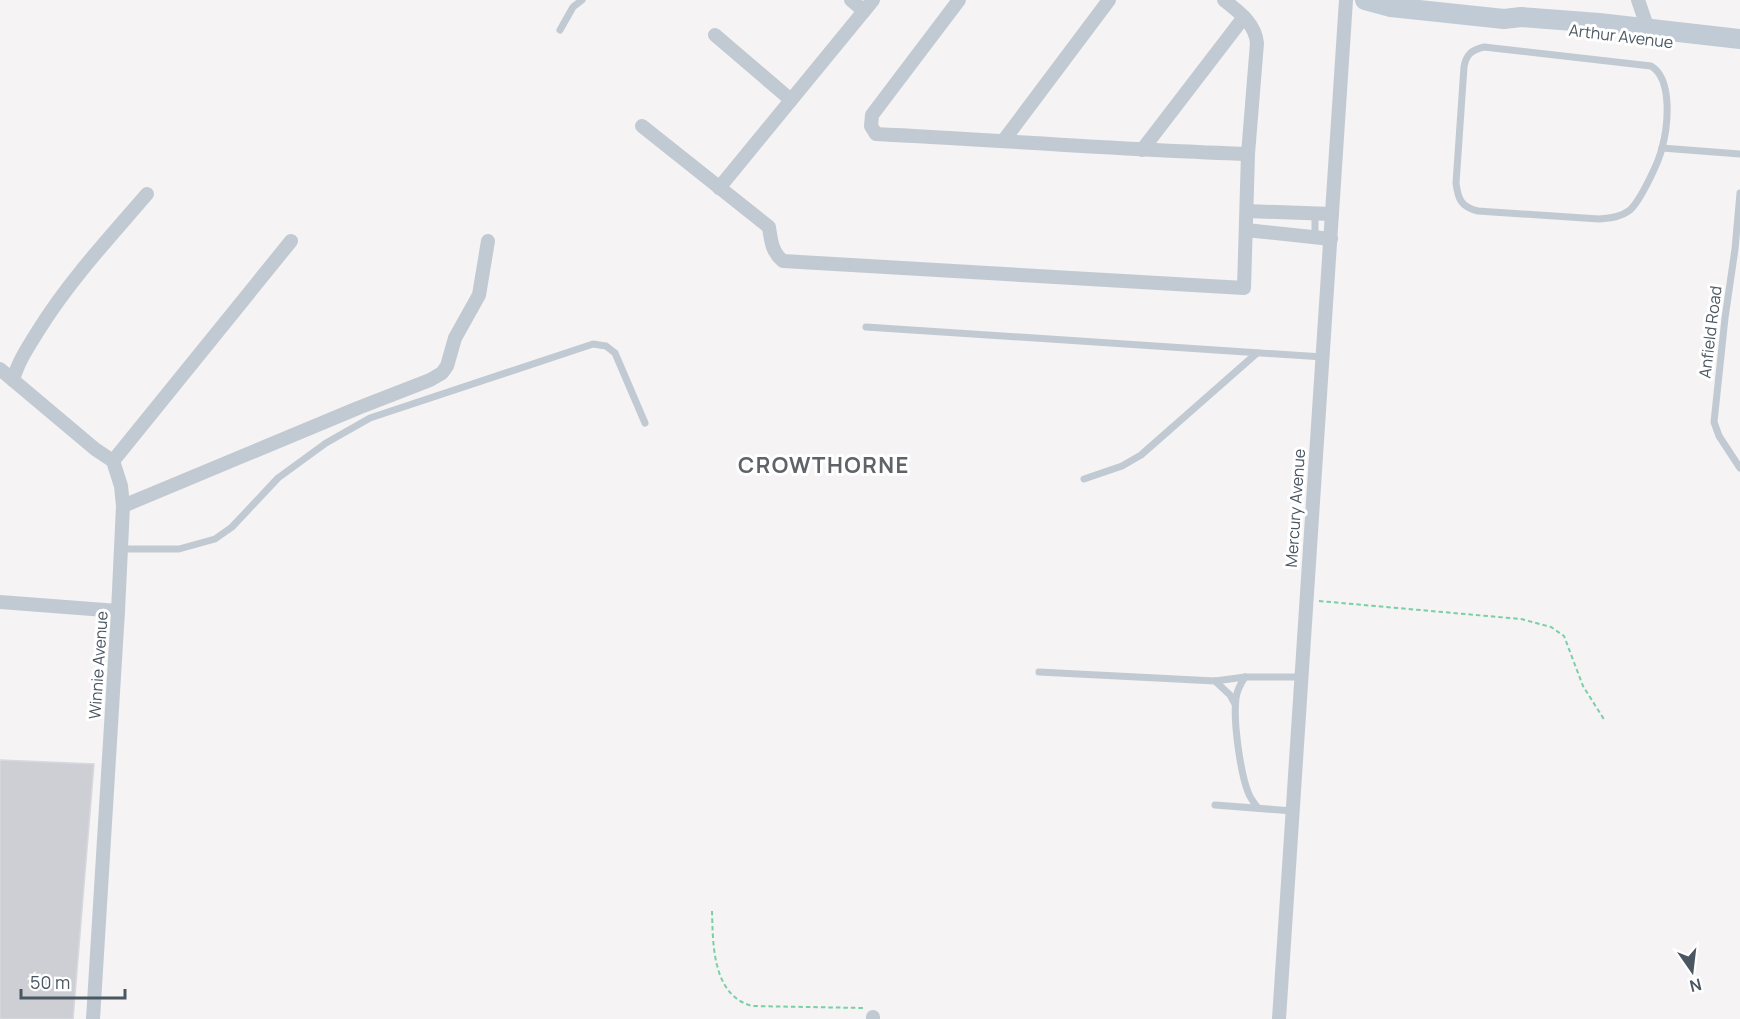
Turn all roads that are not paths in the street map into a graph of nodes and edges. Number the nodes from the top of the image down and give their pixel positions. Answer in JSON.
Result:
{"nodes":[{"id":1,"x":582,"y":0,"type":"edge"},
{"id":2,"x":852,"y":0,"type":"edge"},
{"id":3,"x":959,"y":0,"type":"edge"},
{"id":4,"x":1109,"y":0,"type":"edge"},
{"id":5,"x":1224,"y":0,"type":"edge"},
{"id":6,"x":1346,"y":0,"type":"edge"},
{"id":7,"x":1365,"y":0,"type":"edge"},
{"id":8,"x":1638,"y":0,"type":"edge"},
{"id":9,"x":868,"y":5,"type":"edge"},
{"id":10,"x":1244,"y":17,"type":"junction"},
{"id":11,"x":1504,"y":19,"type":"junction"},
{"id":12,"x":1648,"y":29,"type":"junction"},
{"id":13,"x":560,"y":30,"type":"dead end"},
{"id":14,"x":715,"y":35,"type":"dead end"},
{"id":15,"x":1740,"y":39,"type":"edge"},
{"id":16,"x":1740,"y":49,"type":"edge"},
{"id":17,"x":791,"y":100,"type":"junction"},
{"id":18,"x":642,"y":126,"type":"dead end"},
{"id":19,"x":1004,"y":140,"type":"junction"},
{"id":20,"x":1662,"y":148,"type":"junction"},
{"id":21,"x":1142,"y":150,"type":"junction"},
{"id":22,"x":1248,"y":154,"type":"junction"},
{"id":23,"x":1740,"y":154,"type":"edge"},
{"id":24,"x":719,"y":188,"type":"junction"},
{"id":25,"x":1740,"y":193,"type":"edge"},
{"id":26,"x":147,"y":194,"type":"dead end"},
{"id":27,"x":1247,"y":211,"type":"junction"},
{"id":28,"x":1315,"y":213,"type":"junction"},
{"id":29,"x":1332,"y":214,"type":"junction"},
{"id":30,"x":1246,"y":230,"type":"junction"},
{"id":31,"x":1315,"y":237,"type":"junction"},
{"id":32,"x":1331,"y":239,"type":"junction"},
{"id":33,"x":291,"y":241,"type":"dead end"},
{"id":34,"x":488,"y":241,"type":"dead end"},
{"id":35,"x":1738,"y":249,"type":"edge"},
{"id":36,"x":866,"y":327,"type":"dead end"},
{"id":37,"x":1257,"y":353,"type":"junction"},
{"id":38,"x":1323,"y":357,"type":"junction"},
{"id":39,"x":0,"y":369,"type":"edge"},
{"id":40,"x":13,"y":380,"type":"junction"},
{"id":41,"x":645,"y":423,"type":"dead end"},
{"id":42,"x":113,"y":461,"type":"junction"},
{"id":43,"x":1740,"y":468,"type":"edge"},
{"id":44,"x":1084,"y":478,"type":"dead end"},
{"id":45,"x":123,"y":506,"type":"junction"},
{"id":46,"x":121,"y":549,"type":"junction"},
{"id":47,"x":0,"y":602,"type":"edge"},
{"id":48,"x":118,"y":611,"type":"junction"},
{"id":49,"x":1039,"y":672,"type":"dead end"},
{"id":50,"x":1301,"y":676,"type":"junction"},
{"id":51,"x":1245,"y":677,"type":"junction"},
{"id":52,"x":1215,"y":681,"type":"junction"},
{"id":53,"x":1236,"y":706,"type":"junction"},
{"id":54,"x":1215,"y":805,"type":"dead end"},
{"id":55,"x":1258,"y":808,"type":"junction"},
{"id":56,"x":1293,"y":811,"type":"junction"},
{"id":57,"x":93,"y":1019,"type":"edge"},
{"id":58,"x":1279,"y":1019,"type":"edge"}],
"edges":[{"from":1,"to":13,"type":"lane"},
{"from":2,"to":9,"type":"street"},
{"from":3,"to":19,"type":"street"},
{"from":4,"to":19,"type":"street"},
{"from":5,"to":10,"type":"street"},
{"from":6,"to":29,"type":"street","name":"Mercury Avenue"},
{"from":7,"to":11,"type":"main road","name":"Arthur Avenue"},
{"from":8,"to":12,"type":"street"},
{"from":9,"to":17,"type":"street"},
{"from":10,"to":21,"type":"street"},
{"from":10,"to":22,"type":"street"},
{"from":11,"to":12,"type":"main road","name":"Arthur Avenue"},
{"from":11,"to":16,"type":"main road","name":"Arthur Avenue"},
{"from":12,"to":15,"type":"main road","name":"Arthur Avenue"},
{"from":14,"to":17,"type":"street"},
{"from":17,"to":24,"type":"street"},
{"from":18,"to":24,"type":"street"},
{"from":19,"to":21,"type":"street"},
{"from":20,"to":20,"type":"lane"},
{"from":20,"to":23,"type":"lane"},
{"from":21,"to":22,"type":"street"},
{"from":22,"to":27,"type":"street"},
{"from":24,"to":30,"type":"street"},
{"from":25,"to":35,"type":"lane","name":"Anfield Road"},
{"from":26,"to":40,"type":"street"},
{"from":27,"to":28,"type":"street"},
{"from":27,"to":30,"type":"street"},
{"from":28,"to":29,"type":"street"},
{"from":28,"to":31,"type":"lane"},
{"from":29,"to":32,"type":"street","name":"Mercury Avenue"},
{"from":30,"to":31,"type":"street"},
{"from":31,"to":32,"type":"street"},
{"from":32,"to":38,"type":"street","name":"Mercury Avenue"},
{"from":33,"to":42,"type":"street"},
{"from":34,"to":45,"type":"street"},
{"from":35,"to":43,"type":"lane","name":"Anfield Road"},
{"from":36,"to":37,"type":"lane"},
{"from":37,"to":38,"type":"lane"},
{"from":37,"to":44,"type":"lane"},
{"from":38,"to":50,"type":"street","name":"Mercury Avenue"},
{"from":39,"to":40,"type":"street"},
{"from":40,"to":42,"type":"street"},
{"from":41,"to":46,"type":"lane"},
{"from":42,"to":45,"type":"street","name":"Winnie Avenue"},
{"from":45,"to":46,"type":"street","name":"Winnie Avenue"},
{"from":46,"to":48,"type":"street","name":"Winnie Avenue"},
{"from":47,"to":48,"type":"street"},
{"from":48,"to":57,"type":"street","name":"Winnie Avenue"},
{"from":49,"to":52,"type":"lane"},
{"from":50,"to":51,"type":"lane"},
{"from":50,"to":56,"type":"street","name":"Mercury Avenue"},
{"from":51,"to":52,"type":"lane"},
{"from":51,"to":53,"type":"lane"},
{"from":52,"to":53,"type":"lane"},
{"from":53,"to":55,"type":"lane"},
{"from":54,"to":55,"type":"lane"},
{"from":55,"to":56,"type":"lane"},
{"from":56,"to":58,"type":"street","name":"Mercury Avenue"}]}
